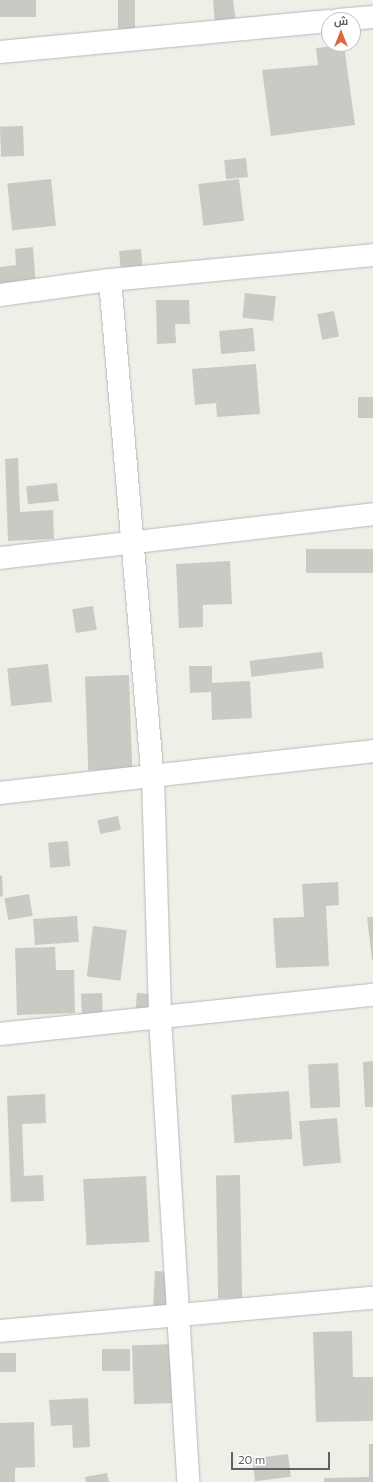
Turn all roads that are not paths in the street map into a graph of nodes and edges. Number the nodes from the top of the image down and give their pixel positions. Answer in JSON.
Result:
{"nodes":[{"id":1,"x":373,"y":17,"type":"edge"},
{"id":2,"x":361,"y":18,"type":"edge"},
{"id":3,"x":321,"y":22,"type":"edge"},
{"id":4,"x":0,"y":52,"type":"edge"},
{"id":5,"x":373,"y":255,"type":"edge"},
{"id":6,"x":110,"y":280,"type":"junction"},
{"id":7,"x":0,"y":295,"type":"edge"},
{"id":8,"x":373,"y":514,"type":"edge"},
{"id":9,"x":132,"y":544,"type":"junction"},
{"id":10,"x":0,"y":558,"type":"edge"},
{"id":11,"x":373,"y":751,"type":"edge"},
{"id":12,"x":152,"y":777,"type":"junction"},
{"id":13,"x":0,"y":793,"type":"edge"},
{"id":14,"x":373,"y":995,"type":"edge"},
{"id":15,"x":160,"y":1018,"type":"junction"},
{"id":16,"x":0,"y":1034,"type":"edge"},
{"id":17,"x":373,"y":1298,"type":"edge"},
{"id":18,"x":179,"y":1316,"type":"junction"},
{"id":19,"x":0,"y":1331,"type":"edge"},
{"id":20,"x":188,"y":1482,"type":"edge"}],
"edges":[{"from":1,"to":2,"type":"street"},
{"from":3,"to":4,"type":"street"},
{"from":5,"to":6,"type":"street"},
{"from":6,"to":7,"type":"street"},
{"from":6,"to":9,"type":"street"},
{"from":8,"to":9,"type":"street"},
{"from":9,"to":10,"type":"street"},
{"from":9,"to":12,"type":"street"},
{"from":11,"to":12,"type":"street"},
{"from":12,"to":13,"type":"street"},
{"from":12,"to":15,"type":"street"},
{"from":14,"to":15,"type":"street"},
{"from":15,"to":16,"type":"street"},
{"from":15,"to":18,"type":"street"},
{"from":17,"to":18,"type":"street"},
{"from":18,"to":19,"type":"street"},
{"from":18,"to":20,"type":"street"}]}
